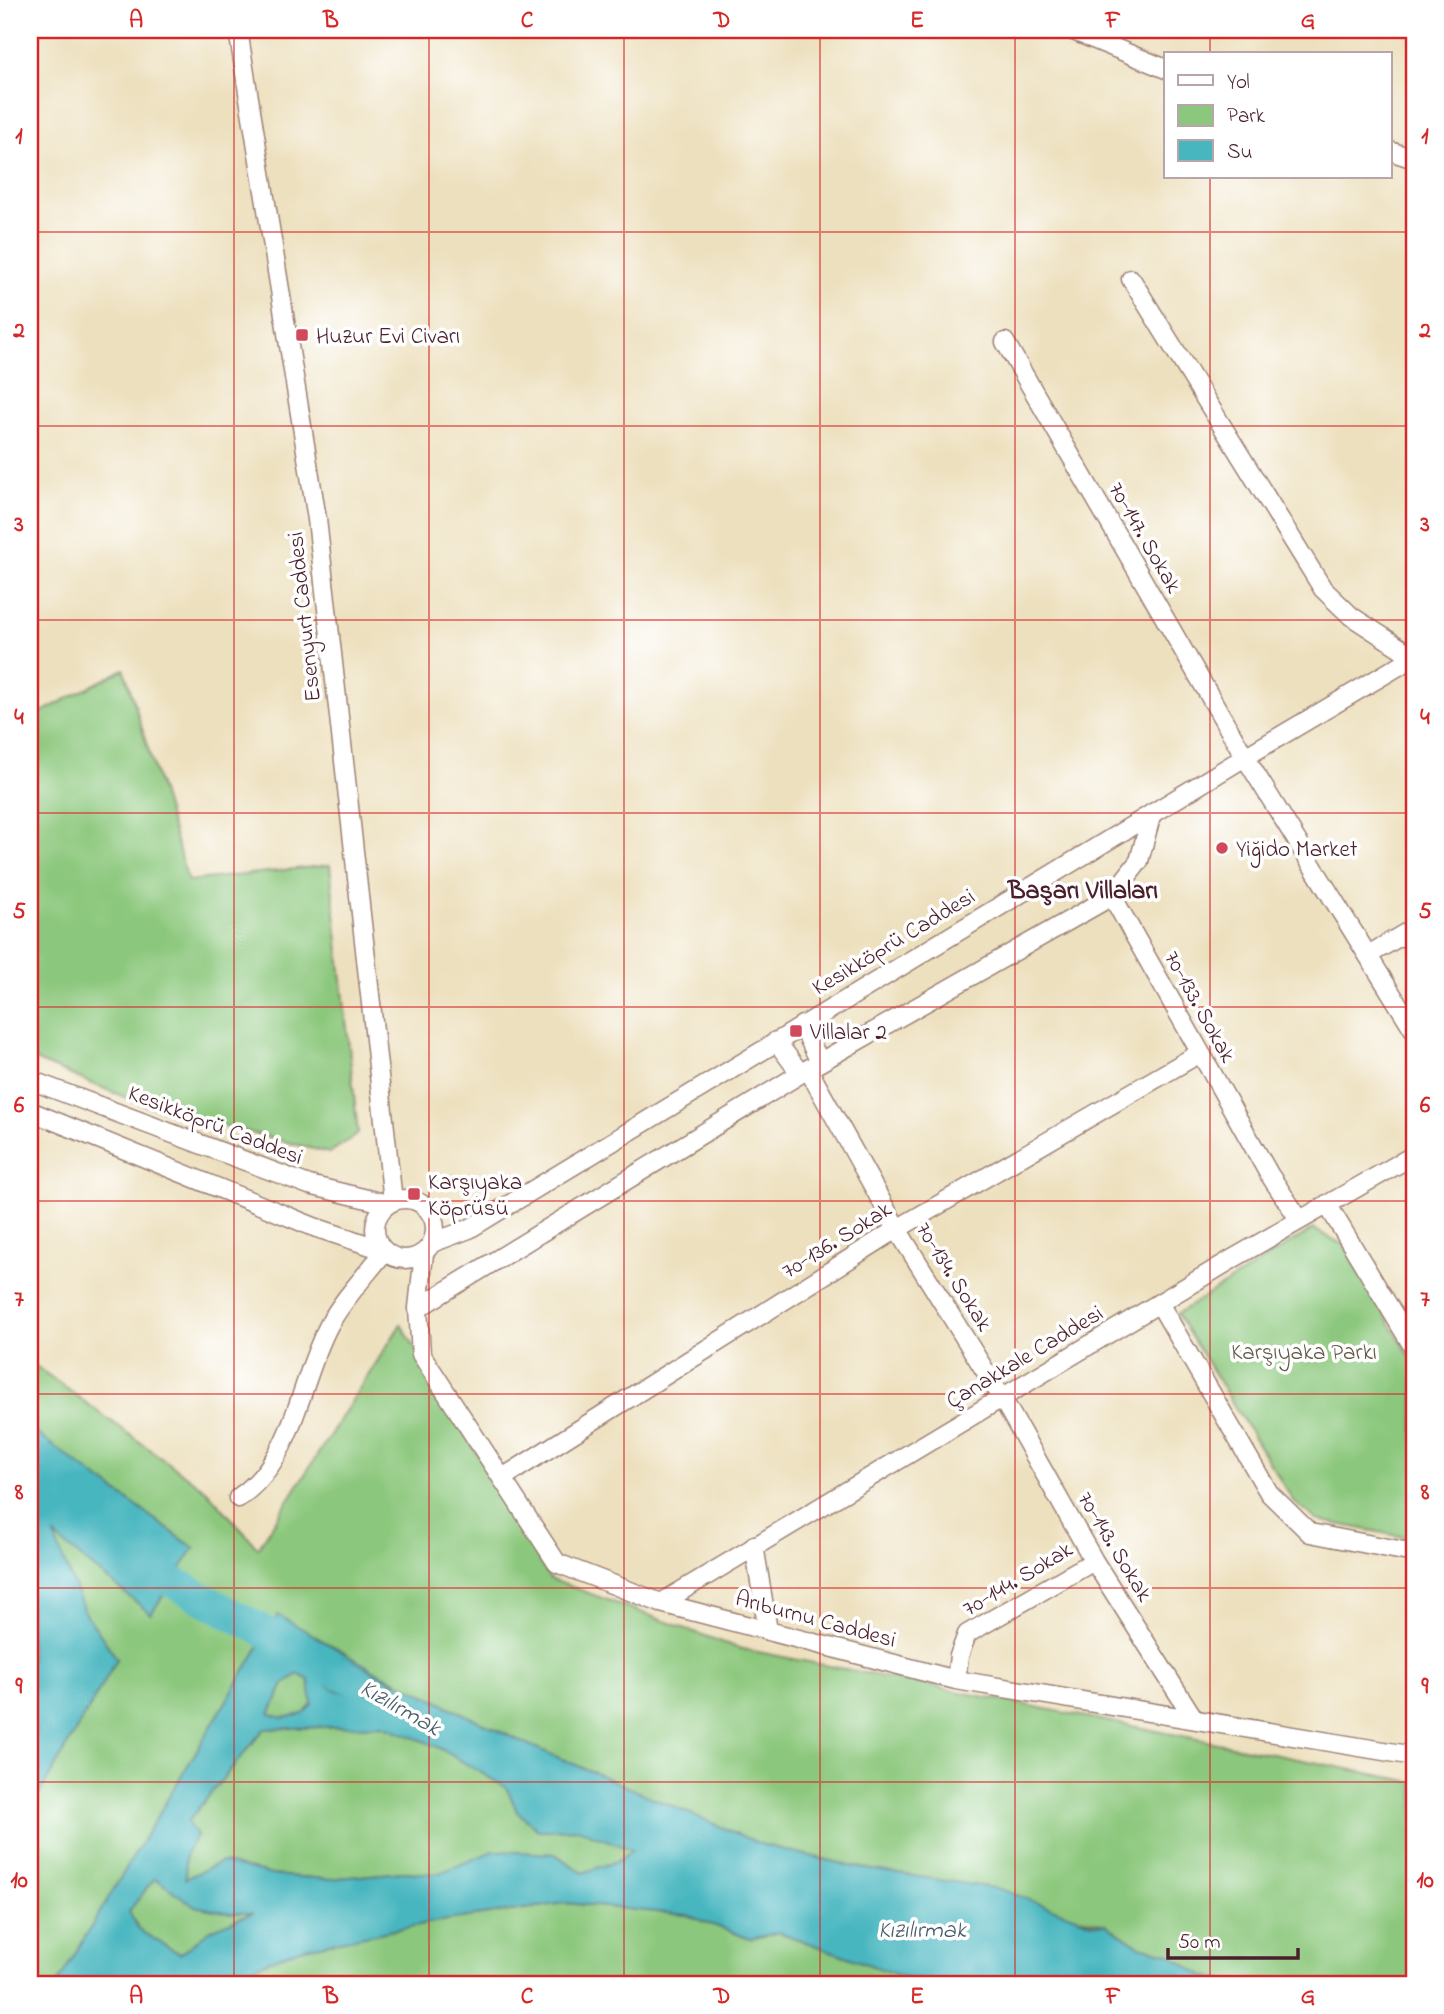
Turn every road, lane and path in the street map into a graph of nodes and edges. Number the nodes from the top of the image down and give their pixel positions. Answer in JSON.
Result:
{"nodes":[{"id":1,"x":238,"y":30,"type":"edge"},
{"id":2,"x":1071,"y":30,"type":"edge"},
{"id":3,"x":1164,"y":68,"type":"edge"},
{"id":4,"x":1392,"y":152,"type":"edge"},
{"id":5,"x":1414,"y":159,"type":"edge"},
{"id":6,"x":1131,"y":279,"type":"dead end"},
{"id":7,"x":1005,"y":342,"type":"dead end"},
{"id":8,"x":1414,"y":657,"type":"edge"},
{"id":9,"x":1245,"y":757,"type":"junction"},
{"id":10,"x":1152,"y":813,"type":"junction"},
{"id":11,"x":1112,"y":896,"type":"junction"},
{"id":12,"x":1414,"y":928,"type":"edge"},
{"id":13,"x":1370,"y":954,"type":"junction"},
{"id":14,"x":802,"y":1025,"type":"junction"},
{"id":15,"x":1414,"y":1030,"type":"edge"},
{"id":16,"x":776,"y":1041,"type":"junction"},
{"id":17,"x":1200,"y":1053,"type":"junction"},
{"id":18,"x":809,"y":1068,"type":"junction"},
{"id":19,"x":30,"y":1080,"type":"edge"},
{"id":20,"x":30,"y":1111,"type":"edge"},
{"id":21,"x":1414,"y":1154,"type":"edge"},
{"id":22,"x":391,"y":1203,"type":"junction"},
{"id":23,"x":1327,"y":1204,"type":"junction"},
{"id":24,"x":1299,"y":1219,"type":"junction"},
{"id":25,"x":897,"y":1229,"type":"junction"},
{"id":26,"x":428,"y":1248,"type":"junction"},
{"id":27,"x":383,"y":1251,"type":"junction"},
{"id":28,"x":1159,"y":1303,"type":"junction"},
{"id":29,"x":418,"y":1308,"type":"junction"},
{"id":30,"x":1414,"y":1348,"type":"edge"},
{"id":31,"x":1002,"y":1398,"type":"junction"},
{"id":32,"x":504,"y":1477,"type":"junction"},
{"id":33,"x":238,"y":1498,"type":"dead end"},
{"id":34,"x":754,"y":1545,"type":"junction"},
{"id":35,"x":1414,"y":1553,"type":"edge"},
{"id":36,"x":1094,"y":1561,"type":"junction"},
{"id":37,"x":661,"y":1603,"type":"junction"},
{"id":38,"x":768,"y":1631,"type":"junction"},
{"id":39,"x":956,"y":1680,"type":"junction"},
{"id":40,"x":1193,"y":1717,"type":"junction"},
{"id":41,"x":1414,"y":1756,"type":"edge"}],
"edges":[{"from":1,"to":22,"type":"street","name":"Esenyurt Caddesi"},
{"from":2,"to":3,"type":"street"},
{"from":4,"to":5,"type":"street"},
{"from":6,"to":8,"type":"street"},
{"from":7,"to":9,"type":"street","name":"70-147. Sokak"},
{"from":8,"to":9,"type":"street","name":"Kesikköprü Caddesi"},
{"from":9,"to":10,"type":"street","name":"Kesikköprü Caddesi"},
{"from":9,"to":13,"type":"street","name":"70-147. Sokak"},
{"from":10,"to":11,"type":"street"},
{"from":10,"to":14,"type":"street","name":"Kesikköprü Caddesi"},
{"from":11,"to":17,"type":"street","name":"70-133. Sokak"},
{"from":11,"to":18,"type":"street"},
{"from":12,"to":13,"type":"street"},
{"from":13,"to":15,"type":"street","name":"70-147. Sokak"},
{"from":14,"to":16,"type":"street","name":"Kesikköprü Caddesi"},
{"from":14,"to":18,"type":"street"},
{"from":16,"to":18,"type":"street"},
{"from":16,"to":26,"type":"street","name":"Kesikköprü Caddesi"},
{"from":17,"to":24,"type":"street","name":"70-133. Sokak"},
{"from":17,"to":25,"type":"street","name":"70-136. Sokak"},
{"from":18,"to":25,"type":"street","name":"70-134. Sokak"},
{"from":18,"to":29,"type":"street"},
{"from":19,"to":22,"type":"street","name":"Kesikköprü Caddesi"},
{"from":20,"to":27,"type":"street"},
{"from":21,"to":23,"type":"street","name":"Çanakkale Caddesi"},
{"from":22,"to":26,"type":"street"},
{"from":22,"to":27,"type":"street"},
{"from":23,"to":24,"type":"street","name":"Çanakkale Caddesi"},
{"from":23,"to":30,"type":"street"},
{"from":24,"to":28,"type":"street","name":"Çanakkale Caddesi"},
{"from":25,"to":31,"type":"street","name":"70-134. Sokak"},
{"from":25,"to":32,"type":"street","name":"70-136. Sokak"},
{"from":26,"to":27,"type":"street"},
{"from":26,"to":29,"type":"street","name":"Arıburnu Caddesi"},
{"from":27,"to":33,"type":"street"},
{"from":28,"to":31,"type":"street","name":"Çanakkale Caddesi"},
{"from":28,"to":35,"type":"street"},
{"from":29,"to":32,"type":"street","name":"Arıburnu Caddesi"},
{"from":31,"to":34,"type":"street","name":"Çanakkale Caddesi"},
{"from":31,"to":36,"type":"street","name":"70-143. Sokak"},
{"from":32,"to":37,"type":"street","name":"Arıburnu Caddesi"},
{"from":34,"to":37,"type":"street","name":"Çanakkale Caddesi"},
{"from":34,"to":38,"type":"street"},
{"from":36,"to":39,"type":"street","name":"70-144. Sokak"},
{"from":36,"to":40,"type":"street","name":"70-143. Sokak"},
{"from":37,"to":38,"type":"street","name":"Arıburnu Caddesi"},
{"from":38,"to":39,"type":"street","name":"Arıburnu Caddesi"},
{"from":39,"to":40,"type":"street","name":"Arıburnu Caddesi"},
{"from":40,"to":41,"type":"street","name":"Arıburnu Caddesi"}]}
